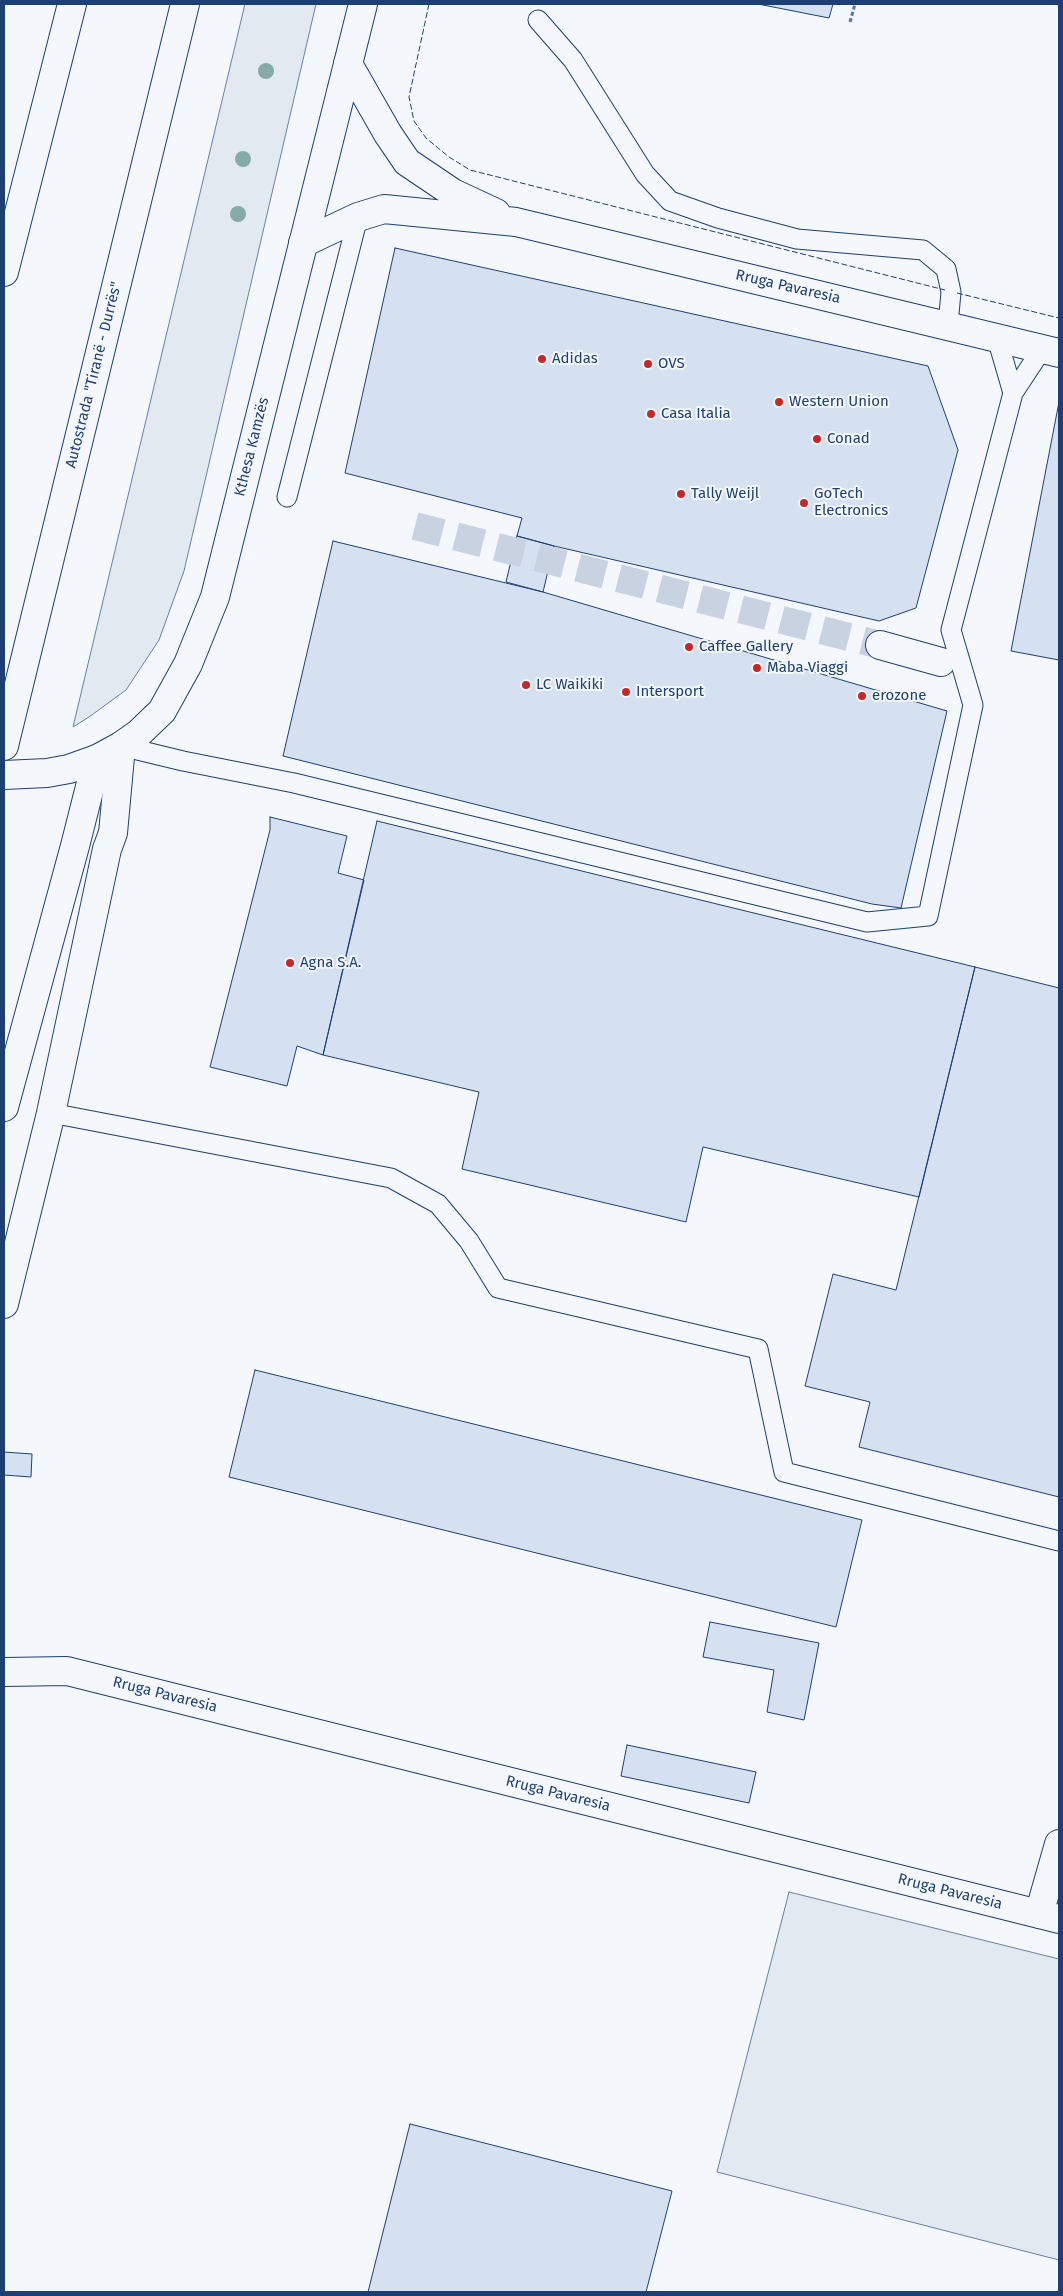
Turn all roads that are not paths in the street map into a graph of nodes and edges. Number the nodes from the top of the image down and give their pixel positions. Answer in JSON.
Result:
{"nodes":[{"id":1,"x":72,"y":4,"type":"edge"},
{"id":2,"x":185,"y":4,"type":"edge"},
{"id":3,"x":362,"y":4,"type":"edge"},
{"id":4,"x":538,"y":20,"type":"dead end"},
{"id":5,"x":348,"y":64,"type":"junction"},
{"id":6,"x":358,"y":218,"type":"junction"},
{"id":7,"x":516,"y":222,"type":"junction"},
{"id":8,"x":303,"y":242,"type":"junction"},
{"id":9,"x":4,"y":272,"type":"edge"},
{"id":10,"x":948,"y":325,"type":"junction"},
{"id":11,"x":997,"y":338,"type":"junction"},
{"id":12,"x":1050,"y":351,"type":"edge"},
{"id":13,"x":1014,"y":394,"type":"junction"},
{"id":14,"x":287,"y":496,"type":"dead end"},
{"id":15,"x":880,"y":645,"type":"tunnel mouth"},
{"id":16,"x":941,"y":662,"type":"dead end"},
{"id":17,"x":4,"y":746,"type":"edge"},
{"id":18,"x":122,"y":746,"type":"junction"},
{"id":19,"x":97,"y":759,"type":"junction"},
{"id":20,"x":4,"y":775,"type":"edge"},
{"id":21,"x":4,"y":1108,"type":"edge"},
{"id":22,"x":51,"y":1113,"type":"junction"},
{"id":23,"x":4,"y":1304,"type":"edge"},
{"id":24,"x":1059,"y":1541,"type":"edge"},
{"id":25,"x":4,"y":1672,"type":"edge"},
{"id":26,"x":1059,"y":1844,"type":"edge"},
{"id":27,"x":1049,"y":1917,"type":"edge"}],
"edges":[{"from":1,"to":9,"type":"main road"},
{"from":2,"to":17,"type":"main road","name":"Autostrada \"Tiranë - Durrës\""},
{"from":3,"to":5,"type":"main road","name":"Kthesa Kamzës"},
{"from":4,"to":10,"type":"lane"},
{"from":5,"to":7,"type":"main road"},
{"from":5,"to":8,"type":"main road","name":"Kthesa Kamzës"},
{"from":6,"to":7,"type":"main road"},
{"from":6,"to":8,"type":"main road"},
{"from":6,"to":14,"type":"lane"},
{"from":7,"to":10,"type":"main road","name":"Rruga Pavaresia"},
{"from":8,"to":18,"type":"main road","name":"Kthesa Kamzës"},
{"from":10,"to":11,"type":"main road","name":"Rruga Pavaresia"},
{"from":11,"to":12,"type":"main road","name":"Rruga Pavaresia"},
{"from":11,"to":13,"type":"lane"},
{"from":12,"to":13,"type":"lane"},
{"from":13,"to":18,"type":"lane"},
{"from":15,"to":16,"type":"main road"},
{"from":18,"to":19,"type":"main road","name":"Kthesa Kamzës"},
{"from":18,"to":22,"type":"main road"},
{"from":19,"to":20,"type":"main road","name":"Kthesa Kamzës"},
{"from":19,"to":21,"type":"main road"},
{"from":22,"to":23,"type":"main road"},
{"from":22,"to":24,"type":"lane"},
{"from":25,"to":27,"type":"main road","name":"Rruga Pavaresia"},
{"from":26,"to":27,"type":"main road","name":"Rruga Pavaresia"}]}
